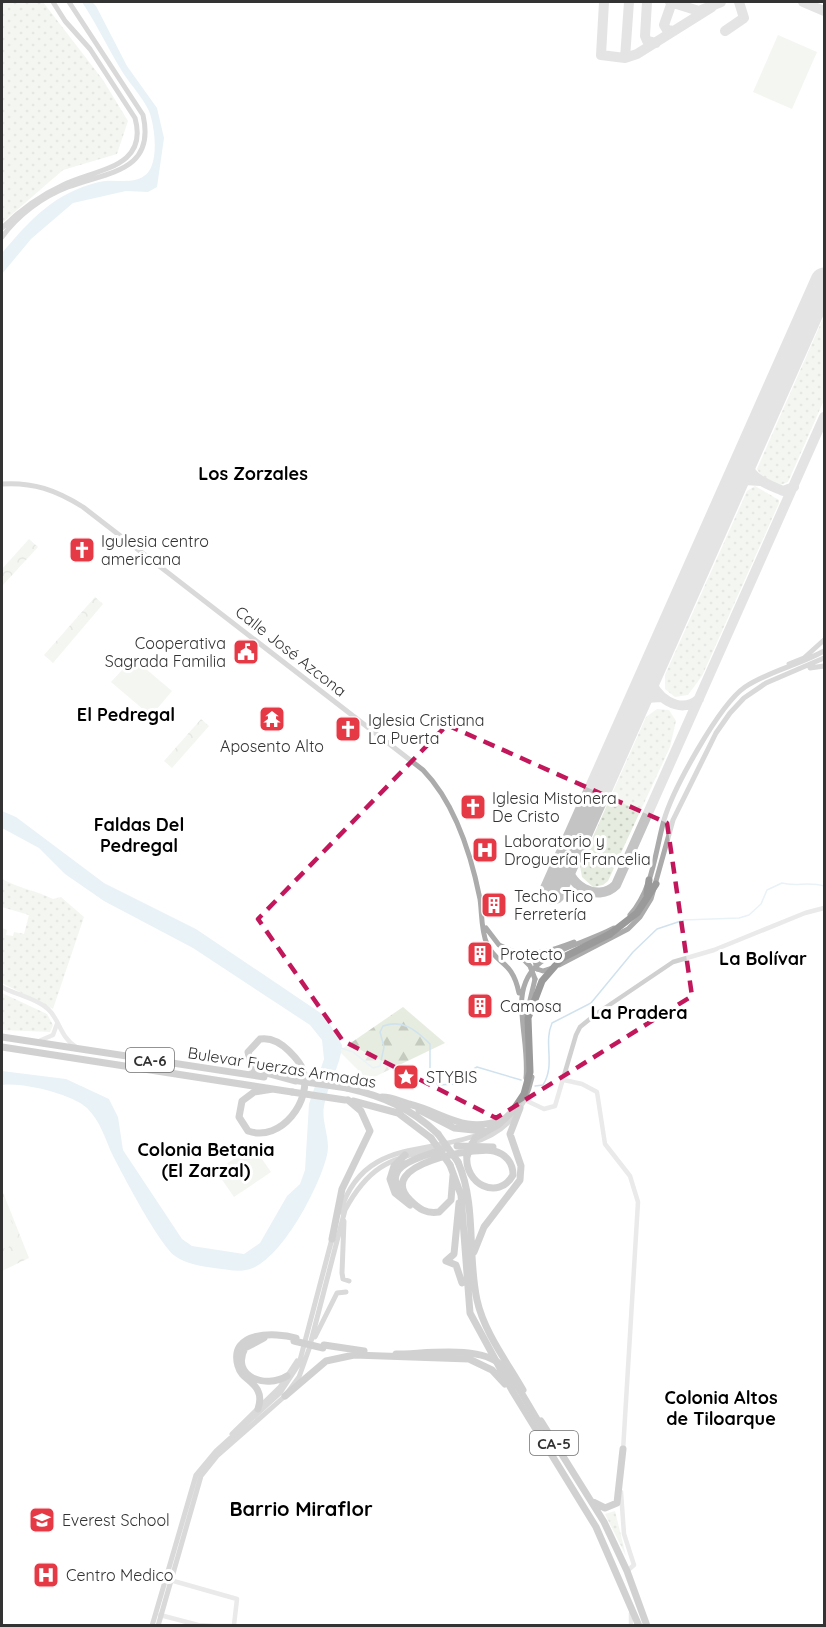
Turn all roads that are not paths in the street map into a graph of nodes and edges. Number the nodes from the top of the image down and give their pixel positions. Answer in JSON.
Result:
{"nodes":[{"id":1,"x":53,"y":2,"type":"edge"},
{"id":2,"x":70,"y":3,"type":"edge"},
{"id":3,"x":77,"y":13,"type":"junction"},
{"id":4,"x":60,"y":14,"type":"junction"},
{"id":5,"x":65,"y":21,"type":"junction"},
{"id":6,"x":2,"y":228,"type":"edge"},
{"id":7,"x":2,"y":237,"type":"edge"},
{"id":8,"x":2,"y":484,"type":"edge"},
{"id":9,"x":825,"y":640,"type":"edge"},
{"id":10,"x":825,"y":650,"type":"edge"},
{"id":11,"x":825,"y":658,"type":"edge"},
{"id":12,"x":825,"y":666,"type":"edge"},
{"id":13,"x":802,"y":669,"type":"junction"},
{"id":14,"x":771,"y":673,"type":"junction"},
{"id":15,"x":653,"y":882,"type":"junction"},
{"id":16,"x":825,"y":908,"type":"edge"},
{"id":17,"x":483,"y":918,"type":"junction"},
{"id":18,"x":597,"y":936,"type":"junction"},
{"id":19,"x":512,"y":951,"type":"junction"},
{"id":20,"x":543,"y":953,"type":"junction"},
{"id":21,"x":559,"y":965,"type":"junction"},
{"id":22,"x":2,"y":987,"type":"edge"},
{"id":23,"x":520,"y":999,"type":"junction"},
{"id":24,"x":57,"y":1024,"type":"junction"},
{"id":25,"x":2,"y":1037,"type":"edge"},
{"id":26,"x":30,"y":1041,"type":"junction"},
{"id":27,"x":2,"y":1047,"type":"edge"},
{"id":28,"x":78,"y":1048,"type":"junction"},
{"id":29,"x":531,"y":1048,"type":"junction"},
{"id":30,"x":564,"y":1080,"type":"junction"},
{"id":31,"x":297,"y":1081,"type":"junction"},
{"id":32,"x":273,"y":1089,"type":"junction"},
{"id":33,"x":382,"y":1097,"type":"junction"},
{"id":34,"x":346,"y":1100,"type":"junction"},
{"id":35,"x":525,"y":1100,"type":"junction"},
{"id":36,"x":406,"y":1103,"type":"junction"},
{"id":37,"x":520,"y":1108,"type":"junction"},
{"id":38,"x":502,"y":1120,"type":"junction"},
{"id":39,"x":483,"y":1131,"type":"junction"},
{"id":40,"x":457,"y":1146,"type":"junction"},
{"id":41,"x":446,"y":1148,"type":"junction"},
{"id":42,"x":405,"y":1155,"type":"junction"},
{"id":43,"x":458,"y":1163,"type":"junction"},
{"id":44,"x":453,"y":1171,"type":"junction"},
{"id":45,"x":461,"y":1195,"type":"junction"},
{"id":46,"x":408,"y":1198,"type":"junction"},
{"id":47,"x":345,"y":1210,"type":"junction"},
{"id":48,"x":332,"y":1239,"type":"junction"},
{"id":49,"x":472,"y":1257,"type":"junction"},
{"id":50,"x":349,"y":1281,"type":"dead end"},
{"id":51,"x":346,"y":1292,"type":"dead end"},
{"id":52,"x":468,"y":1303,"type":"junction"},
{"id":53,"x":295,"y":1340,"type":"junction"},
{"id":54,"x":323,"y":1347,"type":"junction"},
{"id":55,"x":306,"y":1349,"type":"junction"},
{"id":56,"x":372,"y":1356,"type":"junction"},
{"id":57,"x":287,"y":1376,"type":"junction"},
{"id":58,"x":264,"y":1383,"type":"junction"},
{"id":59,"x":258,"y":1390,"type":"junction"},
{"id":60,"x":513,"y":1392,"type":"junction"},
{"id":61,"x":285,"y":1396,"type":"junction"},
{"id":62,"x":258,"y":1409,"type":"junction"},
{"id":63,"x":544,"y":1429,"type":"junction"},
{"id":64,"x":230,"y":1438,"type":"junction"},
{"id":65,"x":623,"y":1449,"type":"junction"},
{"id":66,"x":590,"y":1501,"type":"junction"},
{"id":67,"x":627,"y":1570,"type":"junction"},
{"id":68,"x":169,"y":1580,"type":"junction"},
{"id":69,"x":632,"y":1607,"type":"junction"},
{"id":70,"x":160,"y":1615,"type":"junction"},
{"id":71,"x":235,"y":1625,"type":"edge"},
{"id":72,"x":152,"y":1626,"type":"edge"},
{"id":73,"x":158,"y":1626,"type":"edge"},
{"id":74,"x":215,"y":1626,"type":"edge"},
{"id":75,"x":631,"y":1626,"type":"edge"},
{"id":76,"x":639,"y":1626,"type":"edge"},
{"id":77,"x":647,"y":1626,"type":"edge"}],
"edges":[{"from":1,"to":4,"type":"main road"},
{"from":2,"to":3,"type":"main road"},
{"from":2,"to":4,"type":"main road"},
{"from":3,"to":5,"type":"main road"},
{"from":3,"to":7,"type":"main road"},
{"from":4,"to":5,"type":"main road"},
{"from":5,"to":6,"type":"main road"},
{"from":8,"to":17,"type":"main road","name":"Calle José Azcona"},
{"from":9,"to":14,"type":"main road"},
{"from":10,"to":14,"type":"main road"},
{"from":11,"to":13,"type":"main road"},
{"from":12,"to":13,"type":"main road"},
{"from":13,"to":15,"type":"main road"},
{"from":14,"to":15,"type":"main road"},
{"from":15,"to":18,"type":"main road"},
{"from":15,"to":21,"type":"main road"},
{"from":15,"to":39,"type":"highway","bridge":true},
{"from":16,"to":30,"type":"street"},
{"from":17,"to":19,"type":"main road","name":"Calle José Azcona"},
{"from":17,"to":23,"type":"main road","name":"Calle José Azcona"},
{"from":18,"to":20,"type":"main road"},
{"from":18,"to":23,"type":"main road"},
{"from":19,"to":20,"type":"main road"},
{"from":19,"to":29,"type":"main road","name":"Calle José Azcona","bridge":true},
{"from":20,"to":21,"type":"main road","bridge":true},
{"from":21,"to":29,"type":"main road"},
{"from":22,"to":24,"type":"street"},
{"from":23,"to":38,"type":"main road"},
{"from":24,"to":26,"type":"street"},
{"from":24,"to":28,"type":"street"},
{"from":25,"to":26,"type":"highway","name":"Bulevar Fuerzas Armadas","number":"CA-6"},
{"from":26,"to":28,"type":"highway","name":"Bulevar Fuerzas Armadas","number":"CA-6"},
{"from":27,"to":32,"type":"highway","name":"Bulevar Fuerzas Armadas","number":"CA-6"},
{"from":28,"to":31,"type":"highway","name":"Bulevar Fuerzas Armadas","number":"CA-6"},
{"from":29,"to":35,"type":"main road"},
{"from":30,"to":35,"type":"street"},
{"from":30,"to":65,"type":"street"},
{"from":31,"to":32,"type":"highway"},
{"from":31,"to":33,"type":"highway","name":"Bulevar Fuerzas Armadas","number":"CA-6","bridge":true},
{"from":32,"to":34,"type":"highway","name":"Bulevar Fuerzas Armadas","number":"CA-6","bridge":true},
{"from":33,"to":36,"type":"highway"},
{"from":33,"to":43,"type":"highway","name":"Bulevar Fuerzas Armadas","number":"CA-6","bridge":true},
{"from":34,"to":44,"type":"highway","name":"Bulevar Fuerzas Armadas","number":"CA-6","bridge":true},
{"from":34,"to":48,"type":"highway"},
{"from":35,"to":37,"type":"main road"},
{"from":36,"to":38,"type":"highway"},
{"from":36,"to":39,"type":"highway"},
{"from":37,"to":40,"type":"main road"},
{"from":37,"to":49,"type":"highway"},
{"from":38,"to":48,"type":"main road"},
{"from":39,"to":46,"type":"highway","bridge":true},
{"from":40,"to":41,"type":"main road"},
{"from":40,"to":43,"type":"highway"},
{"from":41,"to":42,"type":"main road"},
{"from":41,"to":46,"type":"highway"},
{"from":42,"to":44,"type":"highway"},
{"from":42,"to":47,"type":"main road"},
{"from":43,"to":49,"type":"highway","name":"Bulevar Fuerzas Armadas","number":"CA-6"},
{"from":44,"to":45,"type":"highway","name":"Bulevar Fuerzas Armadas","number":"CA-6"},
{"from":44,"to":46,"type":"highway"},
{"from":45,"to":52,"type":"highway","name":"Bulevar Fuerzas Armadas","number":"CA-6"},
{"from":45,"to":52,"type":"highway"},
{"from":47,"to":50,"type":"main road"},
{"from":47,"to":55,"type":"main road"},
{"from":48,"to":55,"type":"main road"},
{"from":49,"to":63,"type":"highway","name":"Bulevar Fuerzas Armadas","number":"CA-5"},
{"from":51,"to":55,"type":"main road"},
{"from":52,"to":60,"type":"highway","name":"Bulevar Fuerzas Armadas","number":"CA-5"},
{"from":53,"to":54,"type":"highway","bridge":true},
{"from":53,"to":58,"type":"highway"},
{"from":53,"to":59,"type":"highway"},
{"from":54,"to":56,"type":"highway"},
{"from":54,"to":63,"type":"highway","bridge":true},
{"from":55,"to":57,"type":"main road"},
{"from":55,"to":61,"type":"main road"},
{"from":55,"to":64,"type":"main road"},
{"from":56,"to":60,"type":"highway"},
{"from":56,"to":61,"type":"highway"},
{"from":57,"to":58,"type":"highway"},
{"from":57,"to":62,"type":"main road"},
{"from":58,"to":59,"type":"highway"},
{"from":59,"to":62,"type":"highway"},
{"from":60,"to":69,"type":"highway","name":"Bulevar Fuerzas Armadas","number":"CA-5"},
{"from":61,"to":68,"type":"main road"},
{"from":62,"to":64,"type":"main road"},
{"from":63,"to":66,"type":"highway","name":"Bulevar Fuerzas Armadas","number":"CA-5"},
{"from":64,"to":72,"type":"main road"},
{"from":65,"to":66,"type":"highway"},
{"from":65,"to":67,"type":"street"},
{"from":66,"to":67,"type":"highway","name":"Bulevar Fuerzas Armadas","number":"CA-5"},
{"from":67,"to":77,"type":"highway","name":"Bulevar Fuerzas Armadas","number":"CA-5"},
{"from":68,"to":70,"type":"main road"},
{"from":68,"to":71,"type":"street"},
{"from":69,"to":75,"type":"street"},
{"from":69,"to":76,"type":"highway","name":"Bulevar Fuerzas Armadas","number":"CA-5"},
{"from":70,"to":73,"type":"main road"},
{"from":70,"to":74,"type":"street"},
{"from":71,"to":74,"type":"street"}]}
